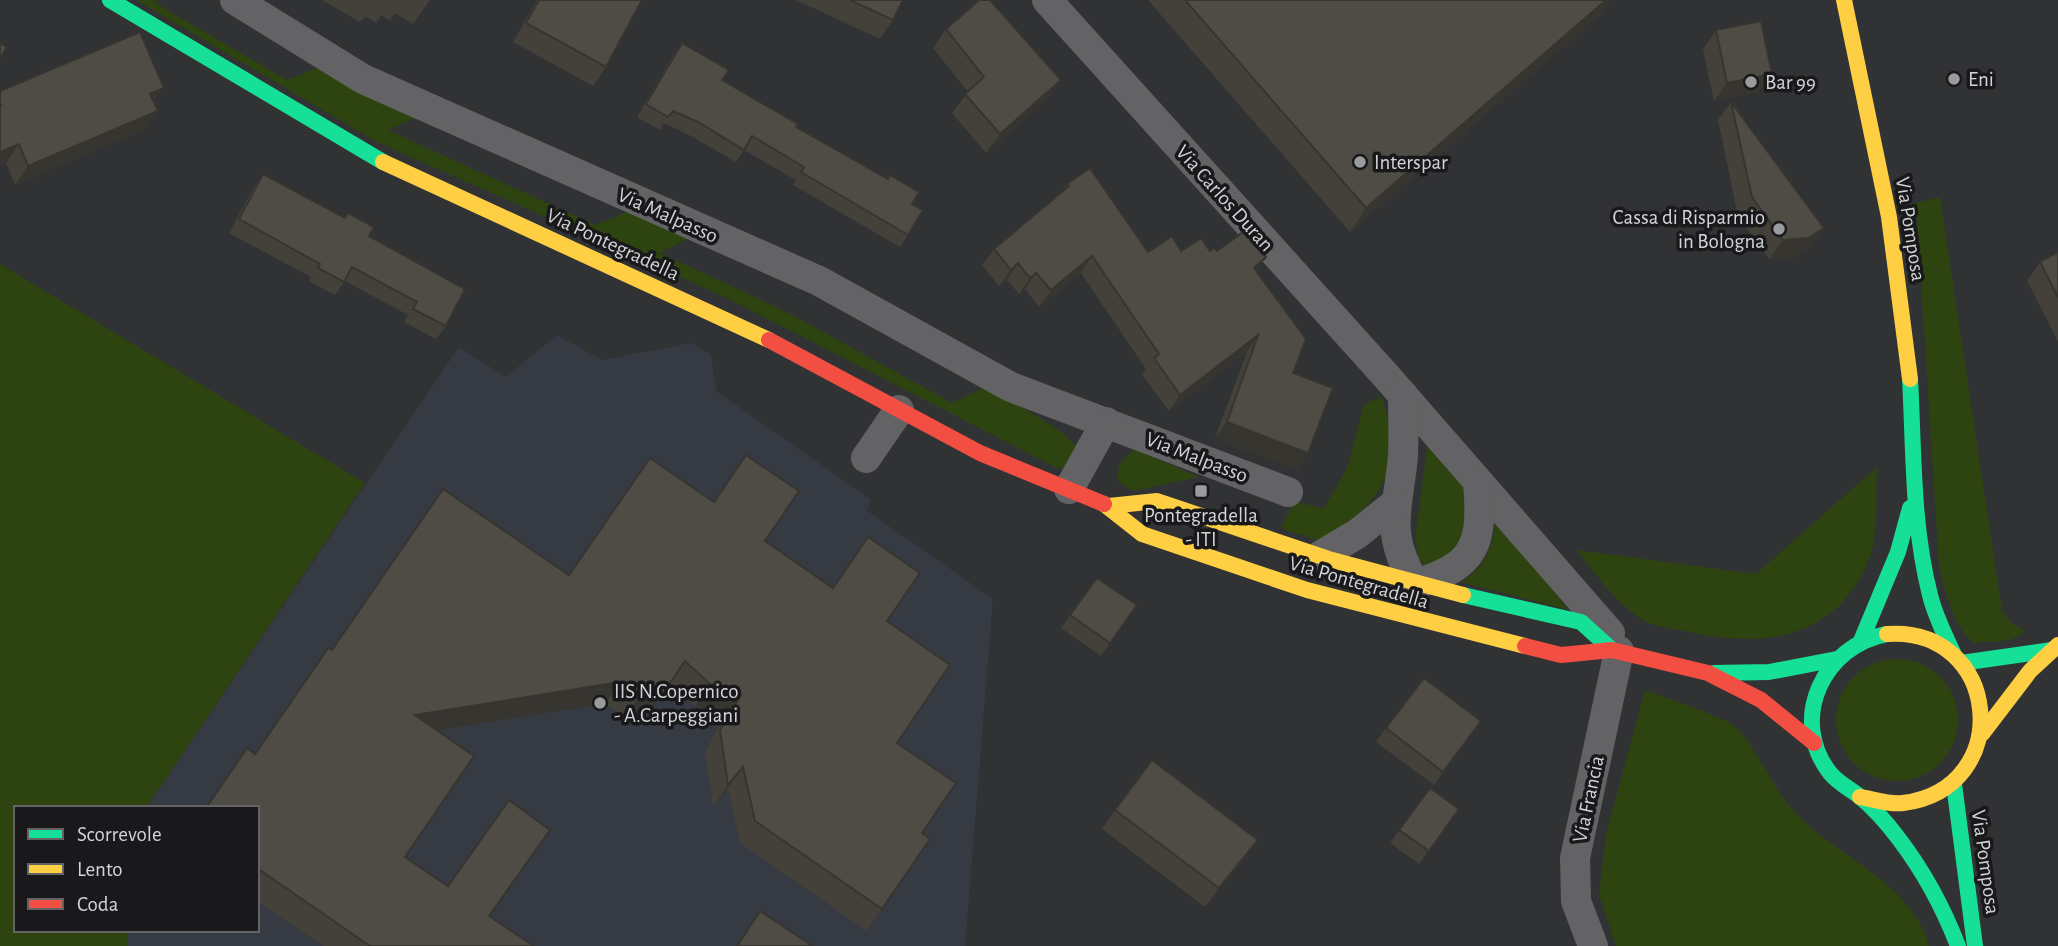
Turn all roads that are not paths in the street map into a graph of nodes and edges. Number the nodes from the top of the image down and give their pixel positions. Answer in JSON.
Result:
{"nodes":[{"id":1,"x":110,"y":0,"type":"edge"},
{"id":2,"x":235,"y":0,"type":"edge"},
{"id":3,"x":1047,"y":0,"type":"edge"},
{"id":4,"x":1844,"y":0,"type":"edge"},
{"id":5,"x":1403,"y":396,"type":"junction"},
{"id":6,"x":899,"y":410,"type":"junction"},
{"id":7,"x":1106,"y":422,"type":"junction"},
{"id":8,"x":866,"y":458,"type":"dead end"},
{"id":9,"x":1916,"y":467,"type":"junction"},
{"id":10,"x":1479,"y":482,"type":"junction"},
{"id":11,"x":1069,"y":489,"type":"junction"},
{"id":12,"x":1289,"y":492,"type":"dead end"},
{"id":13,"x":1396,"y":503,"type":"junction"},
{"id":14,"x":1109,"y":506,"type":"junction"},
{"id":15,"x":1320,"y":556,"type":"junction"},
{"id":16,"x":1415,"y":584,"type":"junction"},
{"id":17,"x":1404,"y":617,"type":"junction"},
{"id":18,"x":1861,"y":641,"type":"junction"},
{"id":19,"x":2055,"y":647,"type":"edge"},
{"id":20,"x":1620,"y":651,"type":"junction"},
{"id":21,"x":1837,"y":659,"type":"junction"},
{"id":22,"x":1958,"y":659,"type":"junction"},
{"id":23,"x":1708,"y":673,"type":"junction"},
{"id":24,"x":1982,"y":734,"type":"junction"},
{"id":25,"x":1814,"y":743,"type":"junction"},
{"id":26,"x":1954,"y":784,"type":"junction"},
{"id":27,"x":1860,"y":797,"type":"junction"},
{"id":28,"x":1593,"y":946,"type":"edge"},
{"id":29,"x":1958,"y":946,"type":"edge"},
{"id":30,"x":1975,"y":946,"type":"edge"}],
"edges":[{"from":1,"to":6,"type":"street","name":"Via Pontegradella"},
{"from":2,"to":7,"type":"street","name":"Via Malpasso"},
{"from":3,"to":5,"type":"street","name":"Via Carlos Duran"},
{"from":4,"to":9,"type":"street","name":"Via Pomposa"},
{"from":5,"to":10,"type":"street","name":"Via Carlos Duran"},
{"from":5,"to":13,"type":"street"},
{"from":6,"to":8,"type":"street"},
{"from":6,"to":11,"type":"street","name":"Via Pontegradella"},
{"from":7,"to":11,"type":"street"},
{"from":7,"to":12,"type":"street","name":"Via Malpasso"},
{"from":9,"to":18,"type":"street","name":"Via Pomposa"},
{"from":9,"to":22,"type":"street","name":"Via Pomposa"},
{"from":10,"to":16,"type":"street"},
{"from":10,"to":20,"type":"street","name":"Via Carlos Duran"},
{"from":11,"to":14,"type":"street","name":"Via Pontegradella"},
{"from":13,"to":15,"type":"street"},
{"from":13,"to":16,"type":"street"},
{"from":14,"to":15,"type":"street","name":"Via Pontegradella"},
{"from":14,"to":17,"type":"street","name":"Via Pontegradella"},
{"from":15,"to":16,"type":"street","name":"Via Pontegradella"},
{"from":16,"to":17,"type":"street"},
{"from":16,"to":20,"type":"street","name":"Via Pontegradella"},
{"from":17,"to":20,"type":"street","name":"Via Pontegradella"},
{"from":18,"to":21,"type":"street","name":"Via Pomposa"},
{"from":18,"to":22,"type":"street","name":"Via Pomposa"},
{"from":19,"to":22,"type":"street"},
{"from":19,"to":24,"type":"street"},
{"from":20,"to":23,"type":"street","name":"Via Pontegradella"},
{"from":20,"to":28,"type":"street","name":"Via Francia"},
{"from":21,"to":23,"type":"street","name":"Via Pontegradella"},
{"from":21,"to":25,"type":"street","name":"Via Pomposa"},
{"from":22,"to":24,"type":"street","name":"Via Pomposa"},
{"from":23,"to":25,"type":"street","name":"Via Pontegradella"},
{"from":24,"to":26,"type":"street","name":"Via Pomposa"},
{"from":25,"to":27,"type":"street","name":"Via Pomposa"},
{"from":26,"to":27,"type":"street","name":"Via Pomposa"},
{"from":26,"to":30,"type":"street","name":"Via Pomposa"},
{"from":27,"to":29,"type":"street","name":"Via Pomposa"}]}
